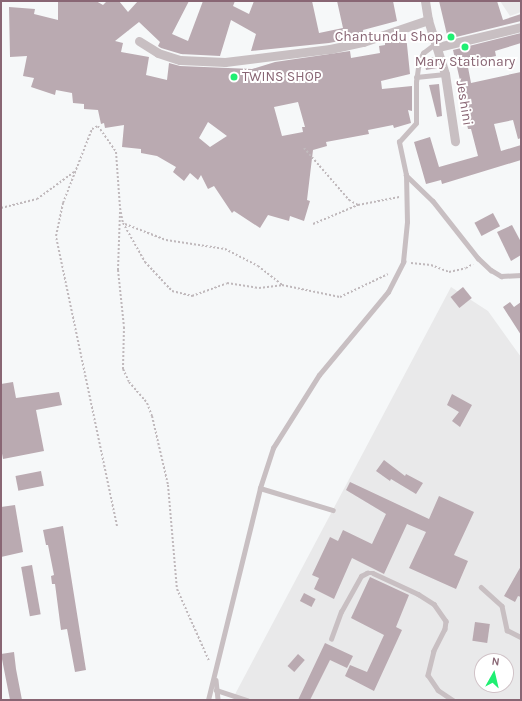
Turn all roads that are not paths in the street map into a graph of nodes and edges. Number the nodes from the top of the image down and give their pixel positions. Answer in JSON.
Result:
{"nodes":[{"id":1,"x":426,"y":1,"type":"edge"},
{"id":2,"x":428,"y":20,"type":"junction"},
{"id":3,"x":521,"y":27,"type":"edge"},
{"id":4,"x":139,"y":41,"type":"dead end"},
{"id":5,"x":436,"y":46,"type":"junction"},
{"id":6,"x":445,"y":74,"type":"junction"},
{"id":7,"x":416,"y":77,"type":"junction"},
{"id":8,"x":455,"y":141,"type":"dead end"},
{"id":9,"x":406,"y":175,"type":"junction"},
{"id":10,"x":521,"y":275,"type":"edge"},
{"id":11,"x":260,"y":488,"type":"junction"},
{"id":12,"x":333,"y":510,"type":"dead end"},
{"id":13,"x":481,"y":587,"type":"dead end"},
{"id":14,"x":521,"y":638,"type":"edge"},
{"id":15,"x":331,"y":639,"type":"dead end"},
{"id":16,"x":215,"y":678,"type":"junction"},
{"id":17,"x":216,"y":690,"type":"junction"},
{"id":18,"x":208,"y":700,"type":"edge"},
{"id":19,"x":218,"y":700,"type":"edge"},
{"id":20,"x":247,"y":700,"type":"edge"},
{"id":21,"x":453,"y":700,"type":"edge"}],
"edges":[{"from":1,"to":2,"type":"street","name":"Jeshini"},
{"from":2,"to":4,"type":"street"},
{"from":2,"to":5,"type":"street","name":"Jeshini"},
{"from":3,"to":5,"type":"street"},
{"from":5,"to":6,"type":"street","name":"Jeshini"},
{"from":5,"to":7,"type":"lane"},
{"from":6,"to":7,"type":"lane"},
{"from":6,"to":8,"type":"street","name":"Jeshini"},
{"from":7,"to":9,"type":"lane"},
{"from":9,"to":10,"type":"lane"},
{"from":9,"to":11,"type":"lane"},
{"from":11,"to":12,"type":"lane"},
{"from":11,"to":16,"type":"lane"},
{"from":13,"to":14,"type":"lane"},
{"from":15,"to":21,"type":"lane"},
{"from":16,"to":17,"type":"lane"},
{"from":16,"to":18,"type":"lane"},
{"from":17,"to":19,"type":"lane"},
{"from":17,"to":20,"type":"lane"}]}
